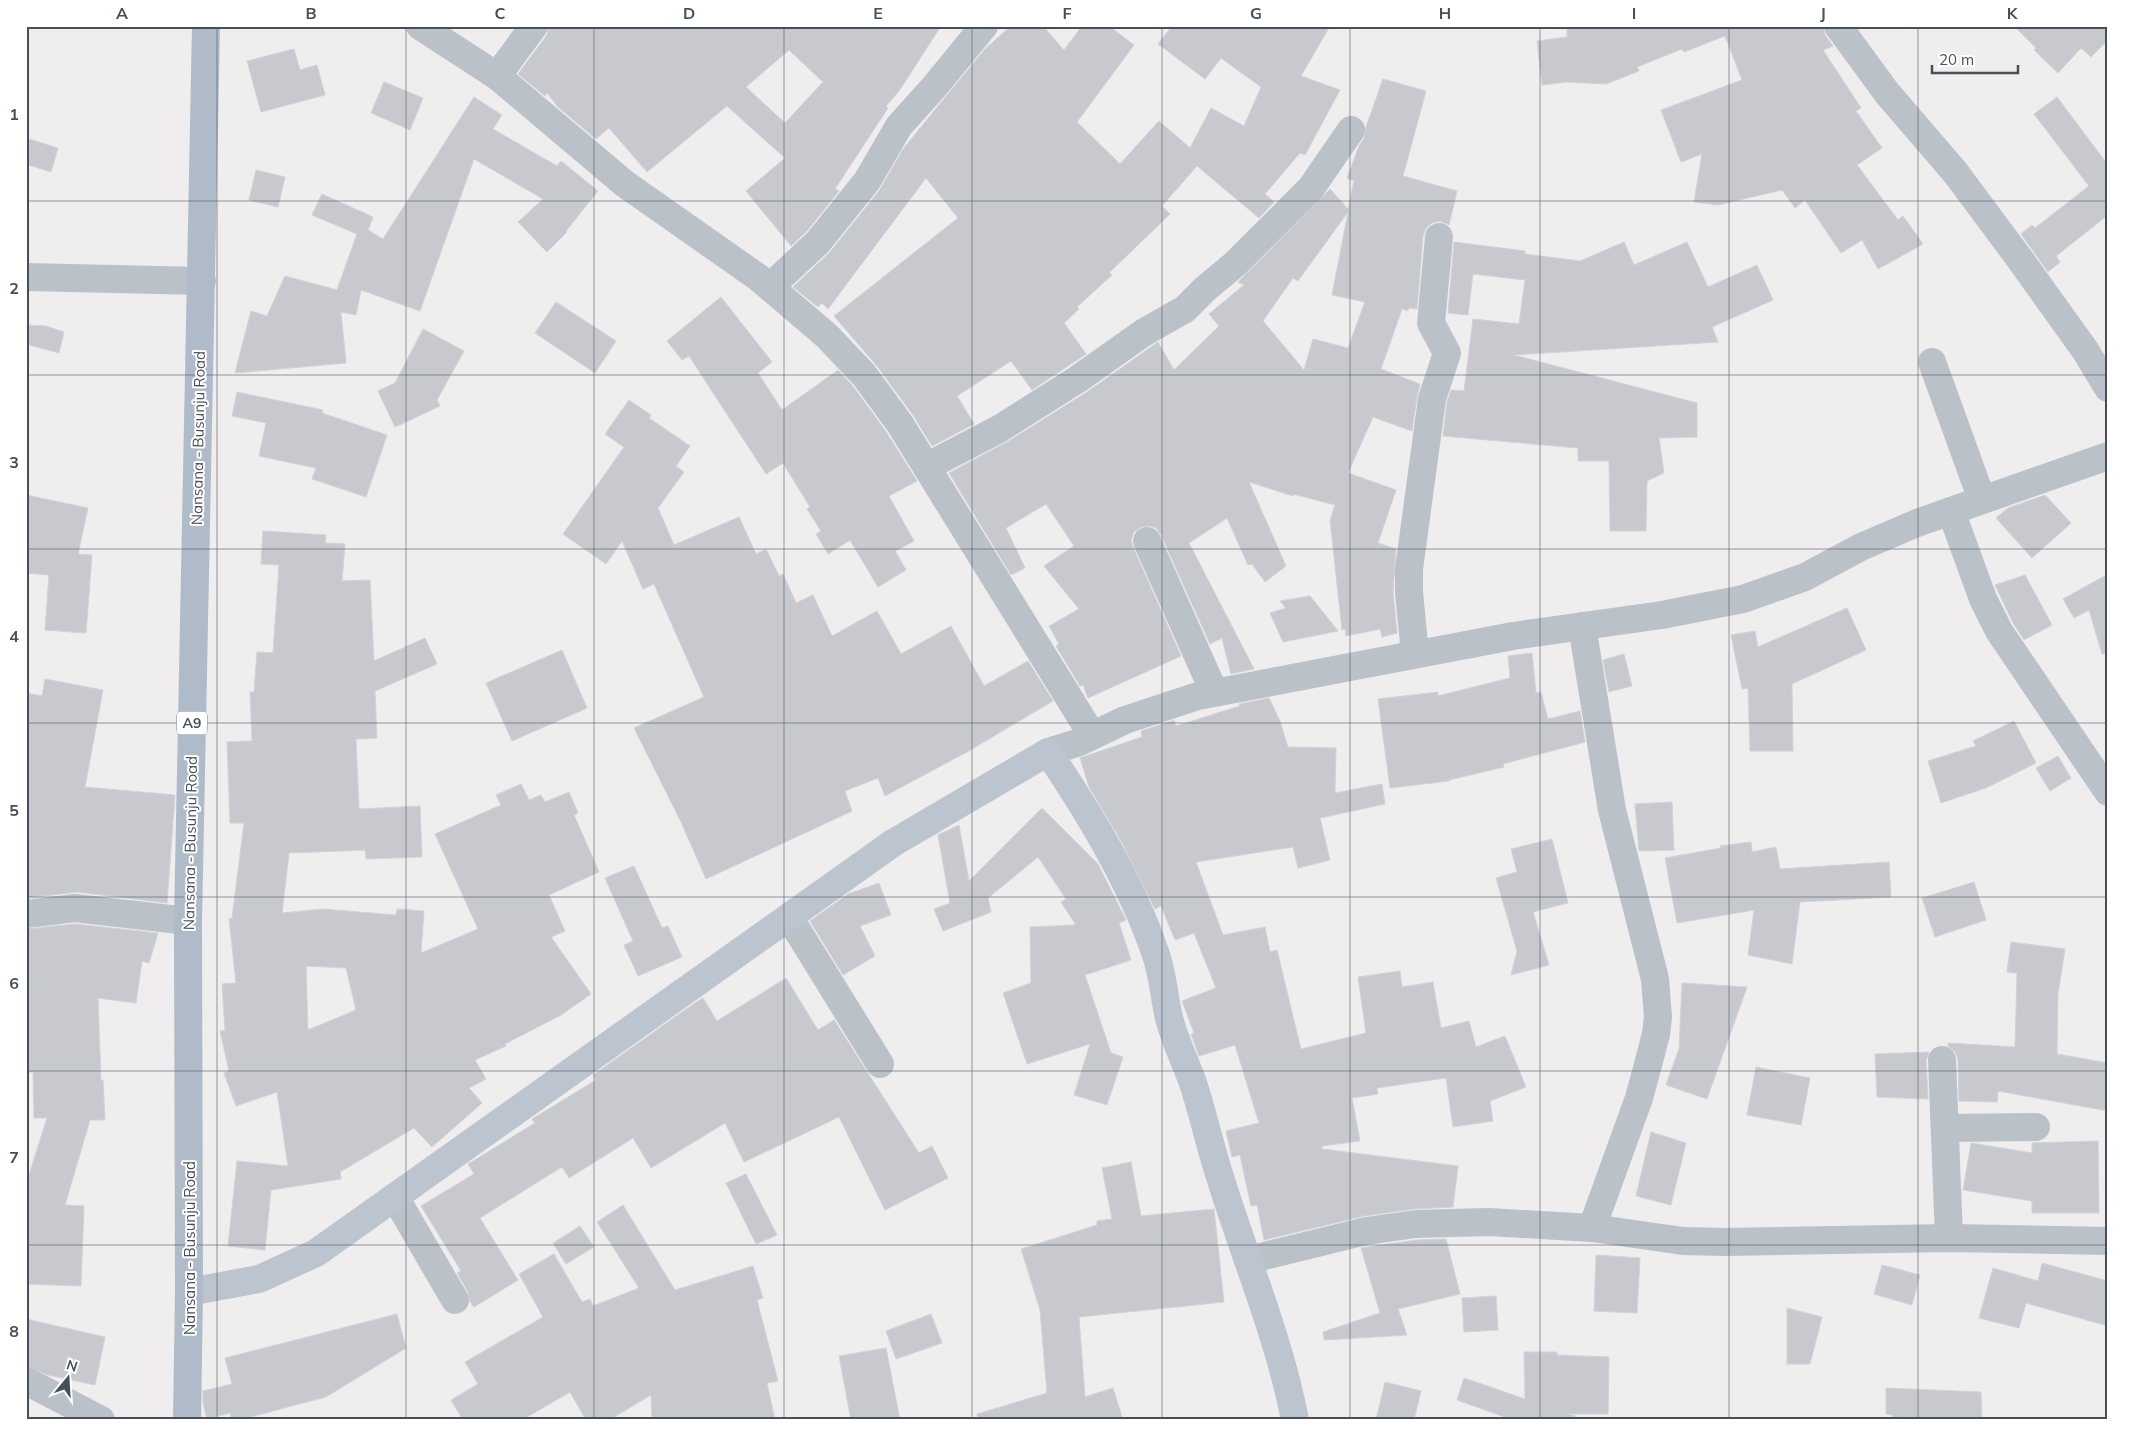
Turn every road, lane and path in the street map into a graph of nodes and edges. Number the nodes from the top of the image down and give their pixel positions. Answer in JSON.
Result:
{"nodes":[{"id":1,"x":206,"y":26,"type":"edge"},
{"id":2,"x":420,"y":26,"type":"edge"},
{"id":3,"x":534,"y":26,"type":"edge"},
{"id":4,"x":984,"y":26,"type":"edge"},
{"id":5,"x":1838,"y":26,"type":"edge"},
{"id":6,"x":497,"y":76,"type":"junction"},
{"id":7,"x":1351,"y":130,"type":"dead end"},
{"id":8,"x":1439,"y":237,"type":"dead end"},
{"id":9,"x":26,"y":277,"type":"edge"},
{"id":10,"x":202,"y":281,"type":"junction"},
{"id":11,"x":770,"y":287,"type":"junction"},
{"id":12,"x":1932,"y":362,"type":"dead end"},
{"id":13,"x":2108,"y":388,"type":"edge"},
{"id":14,"x":2108,"y":456,"type":"edge"},
{"id":15,"x":928,"y":466,"type":"junction"},
{"id":16,"x":1982,"y":500,"type":"junction"},
{"id":17,"x":1951,"y":511,"type":"junction"},
{"id":18,"x":1147,"y":541,"type":"dead end"},
{"id":19,"x":1582,"y":626,"type":"junction"},
{"id":20,"x":1416,"y":654,"type":"junction"},
{"id":21,"x":1214,"y":692,"type":"junction"},
{"id":22,"x":1092,"y":736,"type":"junction"},
{"id":23,"x":1048,"y":752,"type":"junction"},
{"id":24,"x":2108,"y":792,"type":"edge"},
{"id":25,"x":26,"y":914,"type":"edge"},
{"id":26,"x":789,"y":917,"type":"junction"},
{"id":27,"x":188,"y":922,"type":"junction"},
{"id":28,"x":1942,"y":1060,"type":"dead end"},
{"id":29,"x":880,"y":1064,"type":"dead end"},
{"id":30,"x":2036,"y":1127,"type":"dead end"},
{"id":31,"x":1945,"y":1128,"type":"junction"},
{"id":32,"x":395,"y":1197,"type":"junction"},
{"id":33,"x":1592,"y":1228,"type":"junction"},
{"id":34,"x":1949,"y":1238,"type":"junction"},
{"id":35,"x":2108,"y":1241,"type":"edge"},
{"id":36,"x":1248,"y":1260,"type":"junction"},
{"id":37,"x":189,"y":1292,"type":"junction"},
{"id":38,"x":455,"y":1300,"type":"dead end"},
{"id":39,"x":26,"y":1381,"type":"edge"},
{"id":40,"x":101,"y":1420,"type":"edge"},
{"id":41,"x":187,"y":1420,"type":"edge"},
{"id":42,"x":1295,"y":1420,"type":"edge"}],
"edges":[{"from":1,"to":10,"type":"main road","name":"Nansana - Busunju Road","number":"A9"},
{"from":2,"to":6,"type":"street"},
{"from":3,"to":6,"type":"street"},
{"from":4,"to":11,"type":"street"},
{"from":5,"to":13,"type":"street"},
{"from":6,"to":11,"type":"street"},
{"from":7,"to":15,"type":"street"},
{"from":8,"to":20,"type":"street"},
{"from":9,"to":10,"type":"street"},
{"from":10,"to":27,"type":"main road","name":"Nansana - Busunju Road","number":"A9"},
{"from":11,"to":15,"type":"street"},
{"from":12,"to":16,"type":"street"},
{"from":14,"to":16,"type":"street"},
{"from":15,"to":22,"type":"street"},
{"from":16,"to":17,"type":"street"},
{"from":17,"to":19,"type":"street"},
{"from":17,"to":24,"type":"street"},
{"from":18,"to":21,"type":"street"},
{"from":19,"to":20,"type":"street"},
{"from":19,"to":33,"type":"street"},
{"from":20,"to":21,"type":"street"},
{"from":21,"to":22,"type":"street"},
{"from":22,"to":23,"type":"street"},
{"from":23,"to":26,"type":"street"},
{"from":23,"to":36,"type":"street"},
{"from":25,"to":27,"type":"street"},
{"from":26,"to":29,"type":"street"},
{"from":26,"to":32,"type":"street"},
{"from":27,"to":37,"type":"main road","name":"Nansana - Busunju Road","number":"A9"},
{"from":28,"to":31,"type":"street"},
{"from":30,"to":31,"type":"street"},
{"from":31,"to":34,"type":"street"},
{"from":32,"to":37,"type":"street"},
{"from":32,"to":38,"type":"street"},
{"from":33,"to":34,"type":"street"},
{"from":33,"to":36,"type":"street"},
{"from":34,"to":35,"type":"street"},
{"from":36,"to":42,"type":"street"},
{"from":37,"to":41,"type":"main road","name":"Nansana - Busunju Road","number":"A9"},
{"from":39,"to":40,"type":"street"}]}
